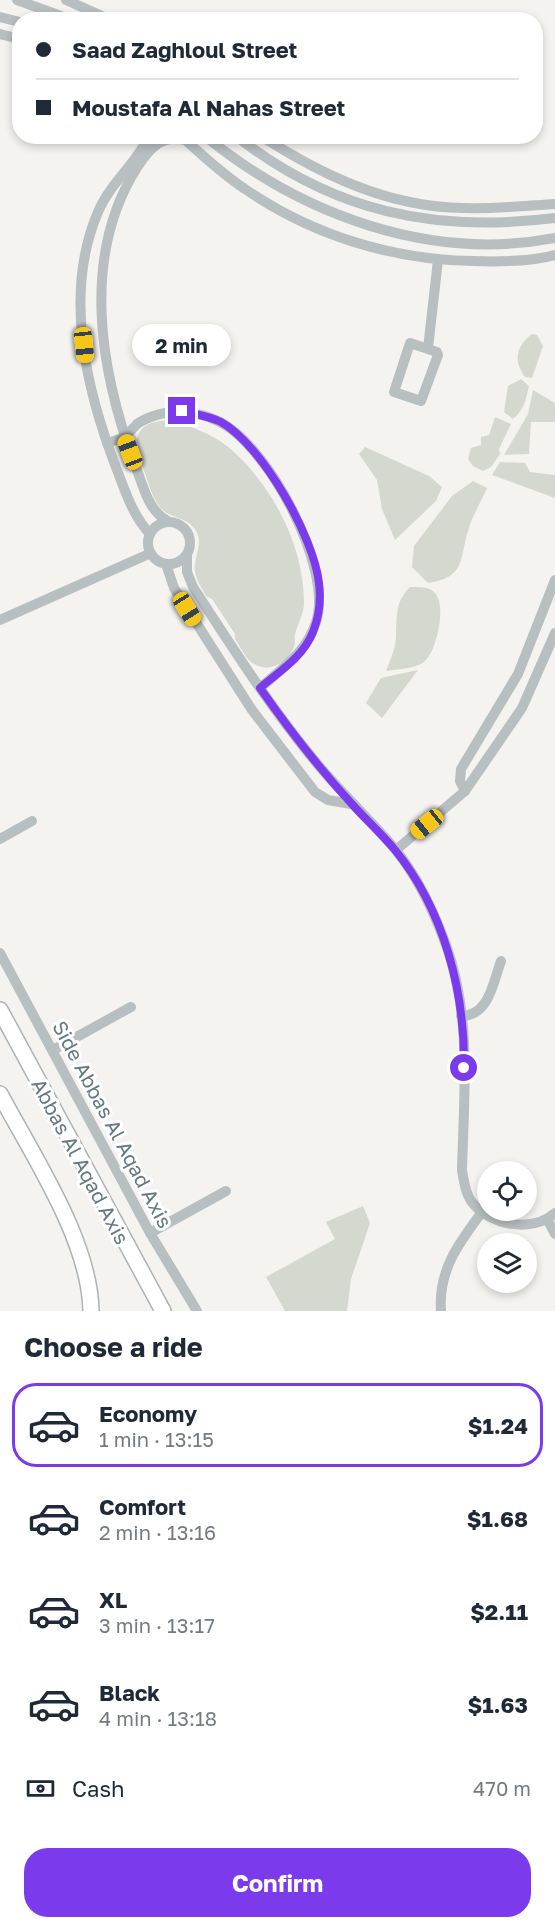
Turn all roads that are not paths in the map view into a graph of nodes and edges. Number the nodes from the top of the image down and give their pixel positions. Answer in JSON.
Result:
{"nodes":[{"id":1,"x":17,"y":0,"type":"edge"},
{"id":2,"x":66,"y":0,"type":"edge"},
{"id":3,"x":50,"y":12,"type":"edge"},
{"id":4,"x":93,"y":12,"type":"edge"},
{"id":5,"x":143,"y":144,"type":"edge"},
{"id":6,"x":157,"y":144,"type":"edge"},
{"id":7,"x":190,"y":144,"type":"edge"},
{"id":8,"x":216,"y":144,"type":"edge"},
{"id":9,"x":247,"y":144,"type":"edge"},
{"id":10,"x":274,"y":144,"type":"edge"},
{"id":11,"x":555,"y":204,"type":"edge"},
{"id":12,"x":555,"y":219,"type":"edge"},
{"id":13,"x":555,"y":238,"type":"edge"},
{"id":14,"x":555,"y":255,"type":"edge"},
{"id":15,"x":438,"y":260,"type":"junction"},
{"id":16,"x":428,"y":348,"type":"junction"},
{"id":17,"x":125,"y":437,"type":"junction"},
{"id":18,"x":107,"y":443,"type":"junction"},
{"id":19,"x":169,"y":522,"type":"junction"},
{"id":20,"x":150,"y":534,"type":"junction"},
{"id":21,"x":151,"y":553,"type":"junction"},
{"id":22,"x":187,"y":555,"type":"junction"},
{"id":23,"x":166,"y":564,"type":"junction"},
{"id":24,"x":555,"y":580,"type":"edge"},
{"id":25,"x":0,"y":620,"type":"edge"},
{"id":26,"x":555,"y":633,"type":"edge"},
{"id":27,"x":260,"y":688,"type":"junction"},
{"id":28,"x":465,"y":791,"type":"junction"},
{"id":29,"x":351,"y":804,"type":"junction"},
{"id":30,"x":32,"y":821,"type":"dead end"},
{"id":31,"x":0,"y":839,"type":"edge"},
{"id":32,"x":396,"y":850,"type":"junction"},
{"id":33,"x":0,"y":953,"type":"edge"},
{"id":34,"x":501,"y":961,"type":"dead end"},
{"id":35,"x":131,"y":1007,"type":"dead end"},
{"id":36,"x":0,"y":1010,"type":"edge"},
{"id":37,"x":461,"y":1016,"type":"junction"},
{"id":38,"x":53,"y":1050,"type":"junction"},
{"id":39,"x":0,"y":1094,"type":"edge"},
{"id":40,"x":226,"y":1191,"type":"dead end"},
{"id":41,"x":477,"y":1207,"type":"edge"},
{"id":42,"x":551,"y":1216,"type":"edge"},
{"id":43,"x":477,"y":1219,"type":"edge"},
{"id":44,"x":500,"y":1221,"type":"edge"},
{"id":45,"x":537,"y":1221,"type":"edge"},
{"id":46,"x":150,"y":1233,"type":"junction"},
{"id":47,"x":555,"y":1234,"type":"edge"},
{"id":48,"x":91,"y":1311,"type":"edge"},
{"id":49,"x":163,"y":1311,"type":"edge"},
{"id":50,"x":197,"y":1311,"type":"edge"},
{"id":51,"x":441,"y":1311,"type":"edge"}],
"edges":[{"from":1,"to":3,"type":"street"},
{"from":2,"to":4,"type":"street"},
{"from":5,"to":18,"type":"street"},
{"from":6,"to":17,"type":"street"},
{"from":7,"to":15,"type":"street"},
{"from":8,"to":13,"type":"street"},
{"from":9,"to":12,"type":"street"},
{"from":10,"to":11,"type":"street"},
{"from":14,"to":15,"type":"street"},
{"from":15,"to":16,"type":"street"},
{"from":16,"to":16,"type":"street"},
{"from":17,"to":18,"type":"street"},
{"from":17,"to":19,"type":"street"},
{"from":17,"to":27,"type":"street"},
{"from":18,"to":20,"type":"street"},
{"from":19,"to":20,"type":"street"},
{"from":19,"to":22,"type":"street"},
{"from":20,"to":21,"type":"street"},
{"from":21,"to":23,"type":"street"},
{"from":21,"to":25,"type":"street"},
{"from":22,"to":23,"type":"street"},
{"from":22,"to":27,"type":"street"},
{"from":23,"to":29,"type":"street"},
{"from":24,"to":28,"type":"street"},
{"from":26,"to":28,"type":"street"},
{"from":27,"to":29,"type":"street"},
{"from":28,"to":32,"type":"street"},
{"from":29,"to":32,"type":"street"},
{"from":30,"to":31,"type":"street"},
{"from":32,"to":37,"type":"street"},
{"from":33,"to":38,"type":"street","name":"Side Abbas Al Aqad Axis"},
{"from":34,"to":37,"type":"street"},
{"from":35,"to":38,"type":"street"},
{"from":36,"to":49,"type":"main road","name":"Abbas Al Aqad Axis"},
{"from":37,"to":41,"type":"street"},
{"from":38,"to":46,"type":"street","name":"Side Abbas Al Aqad Axis"},
{"from":39,"to":48,"type":"main road","name":"Abbas Al Aqad Axis"},
{"from":40,"to":46,"type":"street"},
{"from":42,"to":47,"type":"street"},
{"from":43,"to":51,"type":"street"},
{"from":44,"to":45,"type":"street"},
{"from":46,"to":50,"type":"street","name":"Side Abbas Al Aqad Axis"}]}
